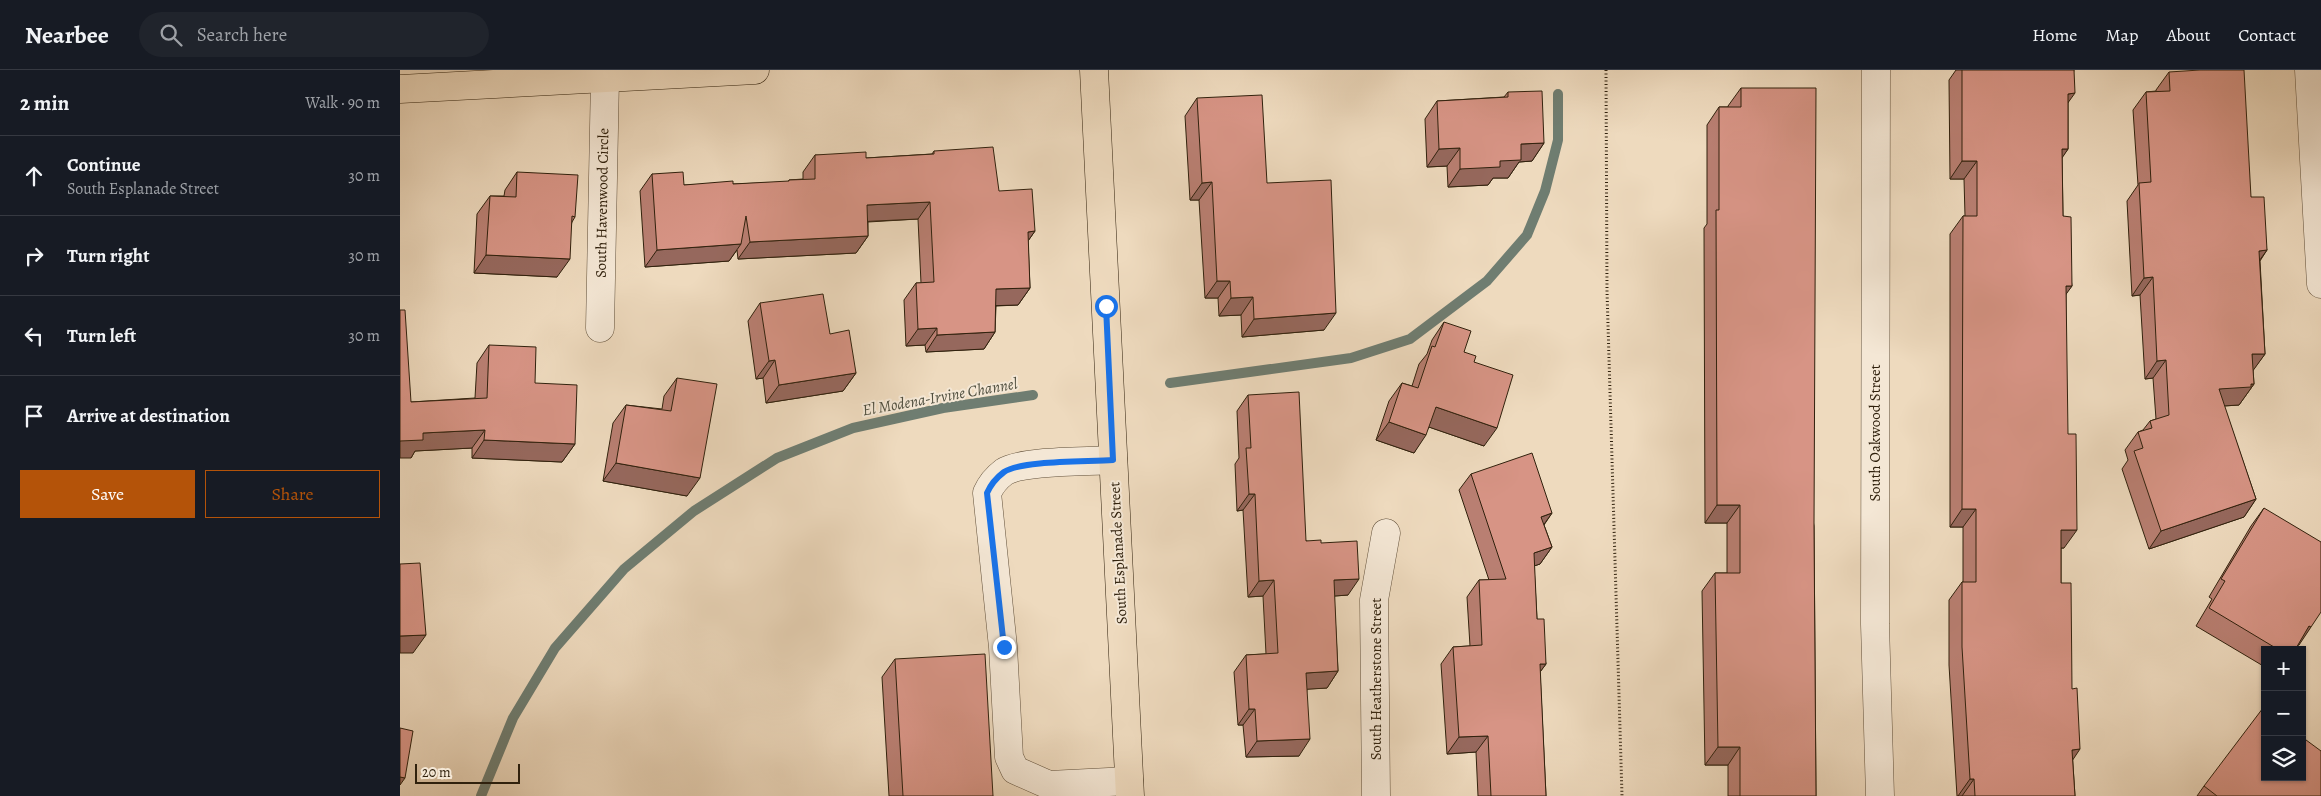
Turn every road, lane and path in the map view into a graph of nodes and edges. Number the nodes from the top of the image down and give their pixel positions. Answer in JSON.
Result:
{"nodes":[{"id":1,"x":755,"y":70,"type":"edge"},
{"id":2,"x":1094,"y":70,"type":"edge"},
{"id":3,"x":1606,"y":70,"type":"edge"},
{"id":4,"x":1876,"y":70,"type":"edge"},
{"id":5,"x":2309,"y":70,"type":"edge"},
{"id":6,"x":605,"y":78,"type":"junction"},
{"id":7,"x":400,"y":89,"type":"edge"},
{"id":8,"x":2321,"y":284,"type":"edge"},
{"id":9,"x":600,"y":328,"type":"dead end"},
{"id":10,"x":1113,"y":460,"type":"junction"},
{"id":11,"x":1386,"y":533,"type":"dead end"},
{"id":12,"x":1130,"y":788,"type":"edge"},
{"id":13,"x":1376,"y":796,"type":"edge"},
{"id":14,"x":1622,"y":796,"type":"edge"},
{"id":15,"x":1880,"y":796,"type":"edge"}],
"edges":[{"from":1,"to":6,"type":"main road"},
{"from":2,"to":10,"type":"main road","name":"South Esplanade Street"},
{"from":3,"to":14,"type":"path"},
{"from":4,"to":15,"type":"street","name":"South Oakwood Street"},
{"from":5,"to":8,"type":"street"},
{"from":6,"to":7,"type":"main road"},
{"from":6,"to":9,"type":"street","name":"South Havenwood Circle"},
{"from":10,"to":12,"type":"main road","name":"South Esplanade Street"},
{"from":10,"to":12,"type":"street"},
{"from":11,"to":13,"type":"street","name":"South Heatherstone Street"}]}
